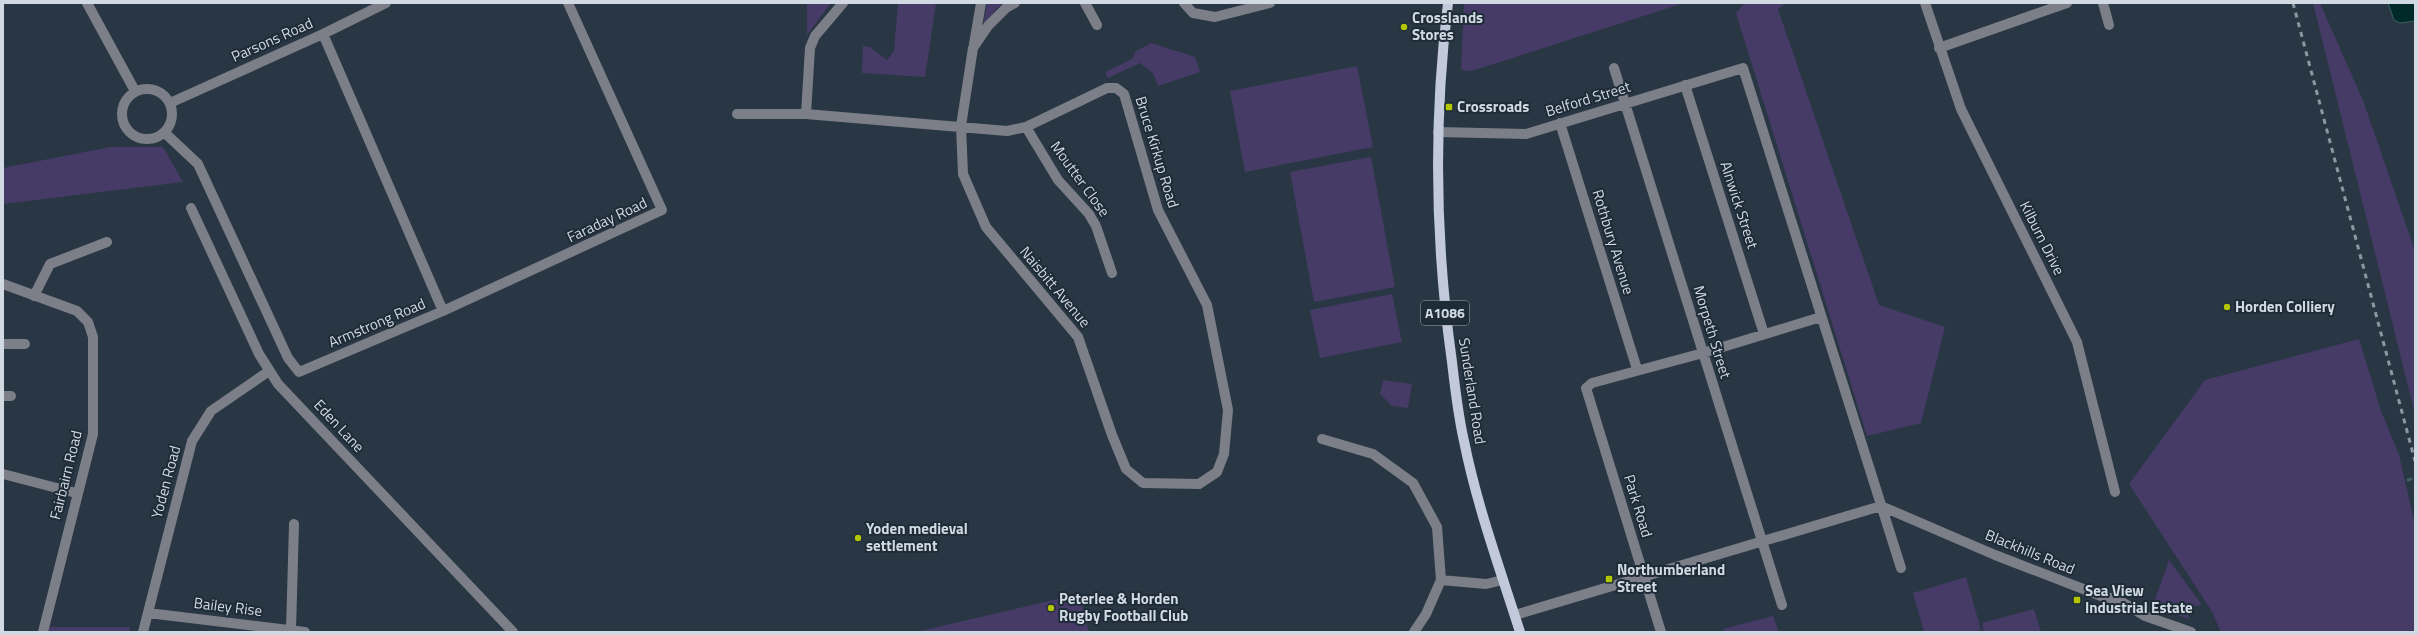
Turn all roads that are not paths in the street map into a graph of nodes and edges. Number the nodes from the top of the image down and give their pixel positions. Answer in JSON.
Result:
{"nodes":[{"id":1,"x":87,"y":3,"type":"edge"},
{"id":2,"x":386,"y":3,"type":"edge"},
{"id":3,"x":568,"y":3,"type":"edge"},
{"id":4,"x":843,"y":3,"type":"edge"},
{"id":5,"x":981,"y":3,"type":"edge"},
{"id":6,"x":1015,"y":3,"type":"edge"},
{"id":7,"x":1085,"y":3,"type":"edge"},
{"id":8,"x":1184,"y":3,"type":"edge"},
{"id":9,"x":1270,"y":3,"type":"edge"},
{"id":10,"x":1448,"y":3,"type":"edge"},
{"id":11,"x":1925,"y":3,"type":"edge"},
{"id":12,"x":2067,"y":3,"type":"edge"},
{"id":13,"x":2102,"y":3,"type":"edge"},
{"id":14,"x":1097,"y":25,"type":"dead end"},
{"id":15,"x":2110,"y":25,"type":"dead end"},
{"id":16,"x":323,"y":34,"type":"junction"},
{"id":17,"x":973,"y":48,"type":"junction"},
{"id":18,"x":1939,"y":48,"type":"junction"},
{"id":19,"x":1614,"y":68,"type":"dead end"},
{"id":20,"x":1685,"y":86,"type":"junction"},
{"id":21,"x":135,"y":91,"type":"junction"},
{"id":22,"x":170,"y":103,"type":"junction"},
{"id":23,"x":1625,"y":103,"type":"junction"},
{"id":24,"x":737,"y":114,"type":"dead end"},
{"id":25,"x":806,"y":114,"type":"junction"},
{"id":26,"x":1560,"y":123,"type":"junction"},
{"id":27,"x":961,"y":126,"type":"junction"},
{"id":28,"x":1026,"y":127,"type":"junction"},
{"id":29,"x":1438,"y":132,"type":"junction"},
{"id":30,"x":165,"y":133,"type":"junction"},
{"id":31,"x":191,"y":208,"type":"dead end"},
{"id":32,"x":107,"y":242,"type":"dead end"},
{"id":33,"x":1112,"y":272,"type":"dead end"},
{"id":34,"x":3,"y":284,"type":"edge"},
{"id":35,"x":34,"y":296,"type":"junction"},
{"id":36,"x":443,"y":311,"type":"junction"},
{"id":37,"x":1821,"y":317,"type":"junction"},
{"id":38,"x":1764,"y":334,"type":"junction"},
{"id":39,"x":3,"y":344,"type":"edge"},
{"id":40,"x":25,"y":344,"type":"dead end"},
{"id":41,"x":1703,"y":353,"type":"junction"},
{"id":42,"x":1637,"y":369,"type":"junction"},
{"id":43,"x":268,"y":371,"type":"junction"},
{"id":44,"x":1322,"y":439,"type":"dead end"},
{"id":45,"x":1217,"y":472,"type":"joint"},
{"id":46,"x":3,"y":474,"type":"edge"},
{"id":47,"x":2115,"y":492,"type":"dead end"},
{"id":48,"x":76,"y":493,"type":"junction"},
{"id":49,"x":1881,"y":506,"type":"junction"},
{"id":50,"x":294,"y":524,"type":"dead end"},
{"id":51,"x":1762,"y":541,"type":"junction"},
{"id":52,"x":1901,"y":568,"type":"dead end"},
{"id":53,"x":1644,"y":577,"type":"junction"},
{"id":54,"x":1441,"y":580,"type":"junction"},
{"id":55,"x":1503,"y":580,"type":"junction"},
{"id":56,"x":1782,"y":605,"type":"dead end"},
{"id":57,"x":148,"y":613,"type":"junction"},
{"id":58,"x":1515,"y":616,"type":"junction"},
{"id":59,"x":291,"y":630,"type":"junction"},
{"id":60,"x":43,"y":632,"type":"edge"},
{"id":61,"x":143,"y":632,"type":"edge"},
{"id":62,"x":305,"y":632,"type":"edge"},
{"id":63,"x":513,"y":632,"type":"edge"},
{"id":64,"x":1414,"y":632,"type":"edge"},
{"id":65,"x":1520,"y":632,"type":"edge"},
{"id":66,"x":1661,"y":632,"type":"edge"},
{"id":67,"x":2191,"y":632,"type":"edge"}],
"edges":[{"from":1,"to":21,"type":"street"},
{"from":2,"to":16,"type":"street","name":"Parsons Road"},
{"from":3,"to":36,"type":"street","name":"Faraday Road"},
{"from":4,"to":25,"type":"street"},
{"from":5,"to":17,"type":"street"},
{"from":6,"to":17,"type":"street"},
{"from":7,"to":14,"type":"street"},
{"from":8,"to":9,"type":"street"},
{"from":10,"to":29,"type":"main road","name":"Sunderland Road","number":"A1086"},
{"from":11,"to":18,"type":"street","name":"Kilburn Drive"},
{"from":12,"to":18,"type":"street"},
{"from":13,"to":15,"type":"street"},
{"from":16,"to":22,"type":"street","name":"Parsons Road"},
{"from":16,"to":36,"type":"street","name":"Armstrong Road"},
{"from":17,"to":27,"type":"street"},
{"from":18,"to":47,"type":"street","name":"Kilburn Drive"},
{"from":19,"to":23,"type":"street","name":"Morpeth Street"},
{"from":20,"to":23,"type":"street","name":"Belford Street"},
{"from":20,"to":37,"type":"street","name":"Belford Street"},
{"from":20,"to":38,"type":"street","name":"Alnwick Street"},
{"from":21,"to":22,"type":"street"},
{"from":21,"to":30,"type":"street"},
{"from":22,"to":30,"type":"street"},
{"from":23,"to":26,"type":"street","name":"Belford Street"},
{"from":23,"to":41,"type":"street","name":"Morpeth Street"},
{"from":24,"to":25,"type":"street","name":"Bruce Kirkup Road"},
{"from":25,"to":27,"type":"street","name":"Bruce Kirkup Road"},
{"from":26,"to":29,"type":"street","name":"Belford Street"},
{"from":26,"to":42,"type":"street","name":"Rothbury Avenue"},
{"from":27,"to":28,"type":"street","name":"Bruce Kirkup Road"},
{"from":27,"to":45,"type":"street","name":"Naisbitt Avenue"},
{"from":28,"to":33,"type":"street","name":"Moutter Close"},
{"from":28,"to":45,"type":"street","name":"Bruce Kirkup Road"},
{"from":29,"to":55,"type":"main road","name":"Sunderland Road","number":"A1086"},
{"from":30,"to":36,"type":"street","name":"Armstrong Road"},
{"from":31,"to":43,"type":"street","name":"Eden Lane"},
{"from":32,"to":35,"type":"street"},
{"from":34,"to":35,"type":"street","name":"Fairbairn Road"},
{"from":35,"to":48,"type":"street","name":"Fairbairn Road"},
{"from":37,"to":38,"type":"street"},
{"from":37,"to":49,"type":"street"},
{"from":38,"to":41,"type":"street"},
{"from":39,"to":40,"type":"street"},
{"from":41,"to":42,"type":"street"},
{"from":41,"to":51,"type":"street","name":"Morpeth Street"},
{"from":42,"to":53,"type":"street","name":"Park Road"},
{"from":43,"to":57,"type":"street","name":"Yoden Road"},
{"from":43,"to":63,"type":"street","name":"Eden Lane"},
{"from":44,"to":54,"type":"street"},
{"from":46,"to":48,"type":"street"},
{"from":48,"to":60,"type":"street","name":"Fairbairn Road"},
{"from":49,"to":51,"type":"street"},
{"from":49,"to":52,"type":"street"},
{"from":49,"to":67,"type":"street","name":"Blackhills Road"},
{"from":50,"to":59,"type":"street"},
{"from":51,"to":53,"type":"street"},
{"from":51,"to":56,"type":"street","name":"Morpeth Street"},
{"from":53,"to":58,"type":"street"},
{"from":53,"to":66,"type":"street","name":"Park Road"},
{"from":54,"to":55,"type":"street"},
{"from":54,"to":64,"type":"street"},
{"from":55,"to":58,"type":"main road","name":"Sunderland Road","number":"A1086"},
{"from":57,"to":59,"type":"street","name":"Bailey Rise"},
{"from":57,"to":61,"type":"street","name":"Yoden Road"},
{"from":58,"to":65,"type":"main road","name":"Sunderland Road","number":"A1086"},
{"from":59,"to":62,"type":"street","name":"Bailey Rise"}]}
